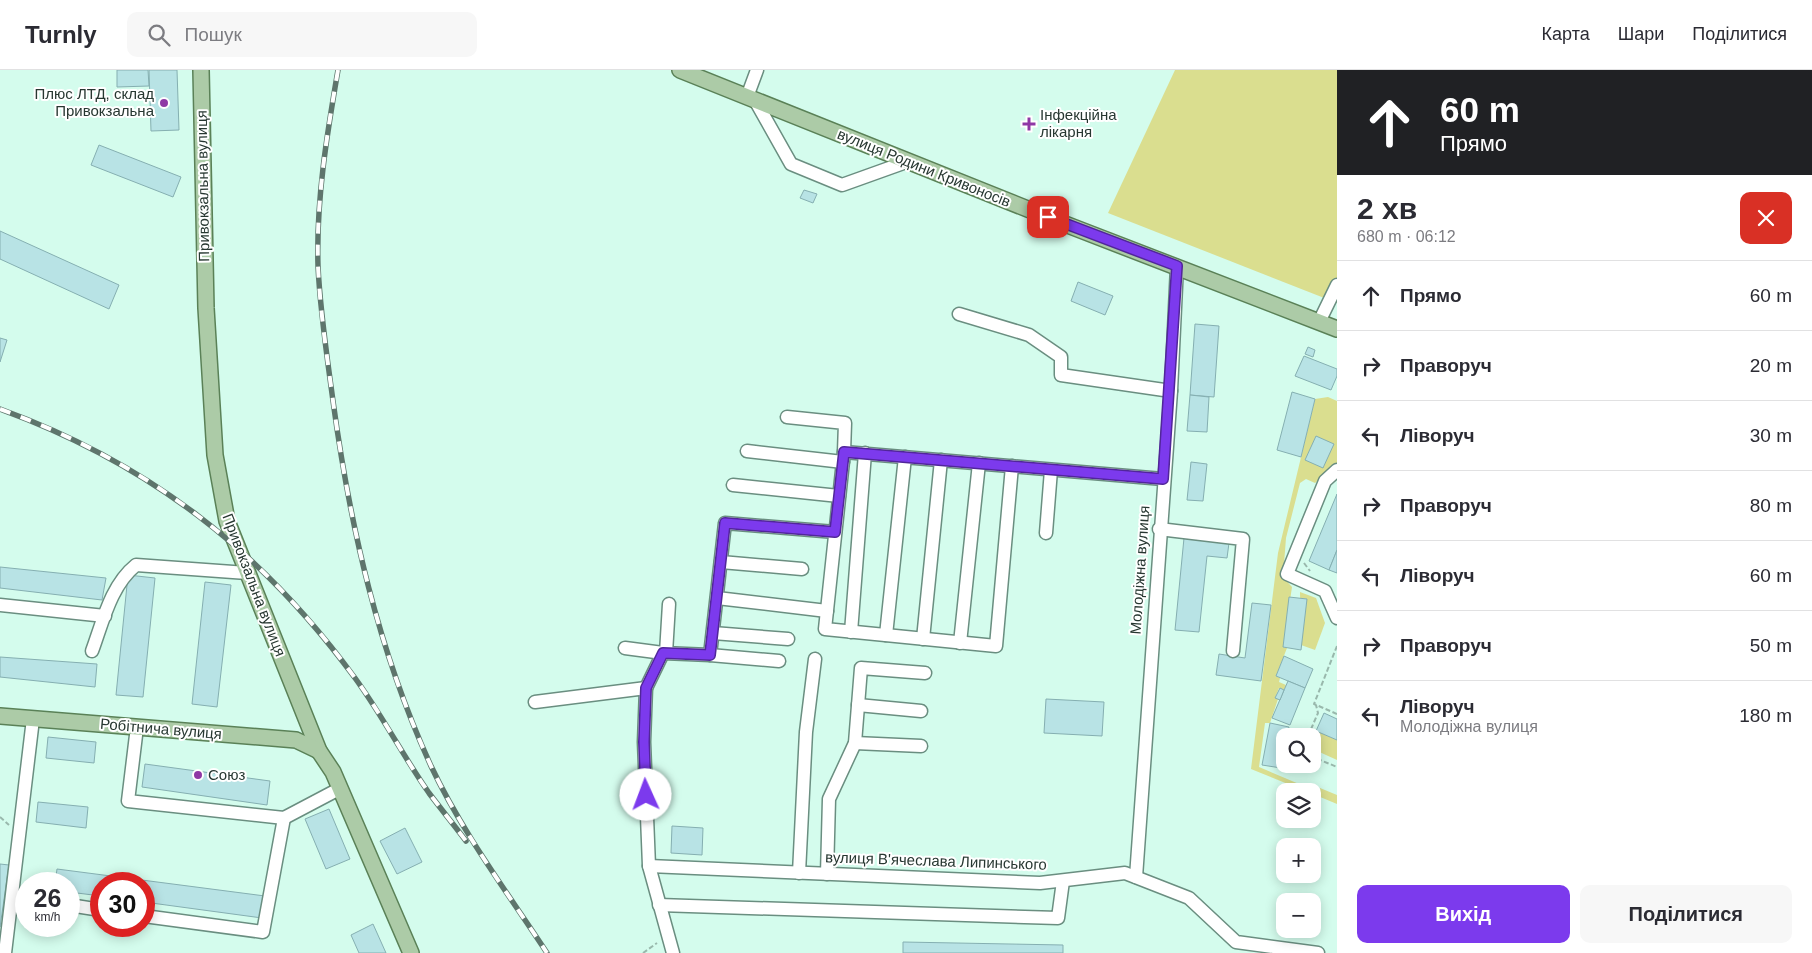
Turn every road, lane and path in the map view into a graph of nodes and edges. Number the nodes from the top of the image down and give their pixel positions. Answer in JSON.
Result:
{"nodes":[{"id":1,"x":201,"y":70,"type":"edge"},
{"id":2,"x":680,"y":70,"type":"edge"},
{"id":3,"x":757,"y":70,"type":"edge"},
{"id":4,"x":751,"y":98,"type":"junction"},
{"id":5,"x":909,"y":162,"type":"junction"},
{"id":6,"x":1177,"y":266,"type":"junction"},
{"id":7,"x":1337,"y":285,"type":"edge"},
{"id":8,"x":959,"y":314,"type":"dead end"},
{"id":9,"x":1319,"y":322,"type":"junction"},
{"id":10,"x":1337,"y":329,"type":"edge"},
{"id":11,"x":1171,"y":391,"type":"junction"},
{"id":12,"x":787,"y":417,"type":"dead end"},
{"id":13,"x":747,"y":451,"type":"dead end"},
{"id":14,"x":865,"y":453,"type":"junction"},
{"id":15,"x":844,"y":457,"type":"junction"},
{"id":16,"x":905,"y":457,"type":"junction"},
{"id":17,"x":941,"y":460,"type":"junction"},
{"id":18,"x":979,"y":463,"type":"junction"},
{"id":19,"x":1012,"y":466,"type":"junction"},
{"id":20,"x":1051,"y":470,"type":"junction"},
{"id":21,"x":1337,"y":470,"type":"edge"},
{"id":22,"x":1163,"y":479,"type":"junction"},
{"id":23,"x":734,"y":485,"type":"dead end"},
{"id":24,"x":839,"y":496,"type":"junction"},
{"id":25,"x":1160,"y":529,"type":"junction"},
{"id":26,"x":835,"y":532,"type":"junction"},
{"id":27,"x":1046,"y":533,"type":"dead end"},
{"id":28,"x":721,"y":562,"type":"junction"},
{"id":29,"x":1303,"y":562,"type":"dead end"},
{"id":30,"x":802,"y":569,"type":"dead end"},
{"id":31,"x":247,"y":573,"type":"junction"},
{"id":32,"x":1314,"y":577,"type":"dead end"},
{"id":33,"x":716,"y":598,"type":"junction"},
{"id":34,"x":669,"y":604,"type":"dead end"},
{"id":35,"x":0,"y":605,"type":"edge"},
{"id":36,"x":827,"y":611,"type":"junction"},
{"id":37,"x":104,"y":616,"type":"junction"},
{"id":38,"x":1337,"y":618,"type":"edge"},
{"id":39,"x":851,"y":632,"type":"junction"},
{"id":40,"x":713,"y":633,"type":"junction"},
{"id":41,"x":886,"y":635,"type":"junction"},
{"id":42,"x":788,"y":639,"type":"dead end"},
{"id":43,"x":923,"y":639,"type":"junction"},
{"id":44,"x":960,"y":642,"type":"junction"},
{"id":45,"x":1337,"y":646,"type":"edge"},
{"id":46,"x":625,"y":648,"type":"dead end"},
{"id":47,"x":92,"y":651,"type":"dead end"},
{"id":48,"x":1233,"y":651,"type":"dead end"},
{"id":49,"x":665,"y":653,"type":"junction"},
{"id":50,"x":710,"y":655,"type":"junction"},
{"id":51,"x":815,"y":660,"type":"dead end"},
{"id":52,"x":779,"y":661,"type":"dead end"},
{"id":53,"x":925,"y":673,"type":"dead end"},
{"id":54,"x":646,"y":688,"type":"junction"},
{"id":55,"x":535,"y":702,"type":"dead end"},
{"id":56,"x":858,"y":704,"type":"junction"},
{"id":57,"x":1316,"y":705,"type":"junction"},
{"id":58,"x":921,"y":711,"type":"dead end"},
{"id":59,"x":1337,"y":714,"type":"edge"},
{"id":60,"x":0,"y":716,"type":"edge"},
{"id":61,"x":33,"y":719,"type":"junction"},
{"id":62,"x":137,"y":727,"type":"junction"},
{"id":63,"x":1311,"y":728,"type":"edge"},
{"id":64,"x":856,"y":743,"type":"junction"},
{"id":65,"x":921,"y":746,"type":"dead end"},
{"id":66,"x":319,"y":751,"type":"junction"},
{"id":67,"x":1321,"y":760,"type":"edge"},
{"id":68,"x":1337,"y":767,"type":"edge"},
{"id":69,"x":339,"y":789,"type":"junction"},
{"id":70,"x":284,"y":818,"type":"junction"},
{"id":71,"x":649,"y":866,"type":"junction"},
{"id":72,"x":799,"y":873,"type":"junction"},
{"id":73,"x":826,"y":874,"type":"junction"},
{"id":74,"x":1136,"y":877,"type":"junction"},
{"id":75,"x":1063,"y":881,"type":"junction"},
{"id":76,"x":12,"y":898,"type":"junction"},
{"id":77,"x":15,"y":898,"type":"edge"},
{"id":78,"x":659,"y":905,"type":"junction"},
{"id":79,"x":155,"y":917,"type":"edge"},
{"id":80,"x":668,"y":936,"type":"junction"},
{"id":81,"x":6,"y":953,"type":"edge"},
{"id":82,"x":411,"y":953,"type":"edge"},
{"id":83,"x":642,"y":953,"type":"edge"},
{"id":84,"x":673,"y":953,"type":"edge"},
{"id":85,"x":1318,"y":953,"type":"edge"}],
"edges":[{"from":1,"to":31,"type":"main road","name":"Привокзальна вулиця"},
{"from":2,"to":4,"type":"main road","name":"вулиця Родини Кривоносів"},
{"from":3,"to":4,"type":"street"},
{"from":4,"to":5,"type":"main road","name":"вулиця Родини Кривоносів"},
{"from":4,"to":5,"type":"street"},
{"from":5,"to":6,"type":"main road","name":"вулиця Родини Кривоносів"},
{"from":6,"to":9,"type":"main road","name":"вулиця Родини Кривоносів"},
{"from":6,"to":11,"type":"street","name":"Молодіжна вулиця"},
{"from":7,"to":9,"type":"street"},
{"from":8,"to":11,"type":"street"},
{"from":9,"to":10,"type":"main road","name":"вулиця Родини Кривоносів"},
{"from":11,"to":22,"type":"street","name":"Молодіжна вулиця"},
{"from":12,"to":15,"type":"street"},
{"from":13,"to":15,"type":"street"},
{"from":14,"to":15,"type":"street"},
{"from":14,"to":16,"type":"street"},
{"from":14,"to":39,"type":"street"},
{"from":15,"to":24,"type":"street"},
{"from":16,"to":17,"type":"street"},
{"from":16,"to":41,"type":"street"},
{"from":17,"to":18,"type":"street"},
{"from":17,"to":43,"type":"street"},
{"from":18,"to":19,"type":"street"},
{"from":18,"to":44,"type":"street"},
{"from":19,"to":20,"type":"street"},
{"from":19,"to":44,"type":"street"},
{"from":20,"to":22,"type":"street"},
{"from":20,"to":27,"type":"street"},
{"from":21,"to":38,"type":"street"},
{"from":22,"to":25,"type":"street","name":"Молодіжна вулиця"},
{"from":23,"to":24,"type":"street"},
{"from":24,"to":26,"type":"street"},
{"from":25,"to":48,"type":"street"},
{"from":25,"to":74,"type":"street","name":"Молодіжна вулиця"},
{"from":26,"to":28,"type":"street"},
{"from":26,"to":36,"type":"street"},
{"from":28,"to":30,"type":"street"},
{"from":28,"to":33,"type":"street"},
{"from":29,"to":32,"type":"path"},
{"from":31,"to":37,"type":"street"},
{"from":31,"to":66,"type":"main road","name":"Привокзальна вулиця"},
{"from":33,"to":36,"type":"street"},
{"from":33,"to":40,"type":"street"},
{"from":34,"to":49,"type":"street"},
{"from":35,"to":37,"type":"street"},
{"from":36,"to":39,"type":"street"},
{"from":37,"to":47,"type":"street"},
{"from":39,"to":41,"type":"street"},
{"from":40,"to":42,"type":"street"},
{"from":40,"to":50,"type":"street"},
{"from":41,"to":43,"type":"street"},
{"from":43,"to":44,"type":"street"},
{"from":45,"to":57,"type":"path"},
{"from":46,"to":49,"type":"street"},
{"from":49,"to":50,"type":"street"},
{"from":49,"to":54,"type":"street"},
{"from":50,"to":52,"type":"street"},
{"from":51,"to":72,"type":"street"},
{"from":53,"to":56,"type":"street"},
{"from":54,"to":55,"type":"street"},
{"from":54,"to":71,"type":"street"},
{"from":56,"to":58,"type":"street"},
{"from":56,"to":64,"type":"street"},
{"from":57,"to":59,"type":"path"},
{"from":57,"to":63,"type":"path"},
{"from":60,"to":61,"type":"main road","name":"Робітнича вулиця"},
{"from":61,"to":62,"type":"main road","name":"Робітнича вулиця"},
{"from":61,"to":76,"type":"street"},
{"from":62,"to":66,"type":"main road","name":"Робітнича вулиця"},
{"from":62,"to":70,"type":"street"},
{"from":64,"to":65,"type":"street"},
{"from":64,"to":73,"type":"street"},
{"from":66,"to":69,"type":"main road","name":"Привокзальна вулиця"},
{"from":67,"to":68,"type":"path"},
{"from":69,"to":70,"type":"street"},
{"from":69,"to":82,"type":"main road","name":"Привокзальна вулиця"},
{"from":70,"to":79,"type":"street"},
{"from":71,"to":72,"type":"street","name":"вулиця В'ячеслава Липинського"},
{"from":71,"to":78,"type":"street"},
{"from":72,"to":73,"type":"street","name":"вулиця В'ячеслава Липинського"},
{"from":73,"to":75,"type":"street","name":"вулиця В'ячеслава Липинського"},
{"from":74,"to":75,"type":"street","name":"вулиця В'ячеслава Липинського"},
{"from":74,"to":85,"type":"street","name":"вулиця В'ячеслава Липинського"},
{"from":75,"to":78,"type":"street"},
{"from":76,"to":77,"type":"street"},
{"from":76,"to":81,"type":"street"},
{"from":78,"to":80,"type":"street"},
{"from":80,"to":83,"type":"path"},
{"from":80,"to":84,"type":"street"}]}
